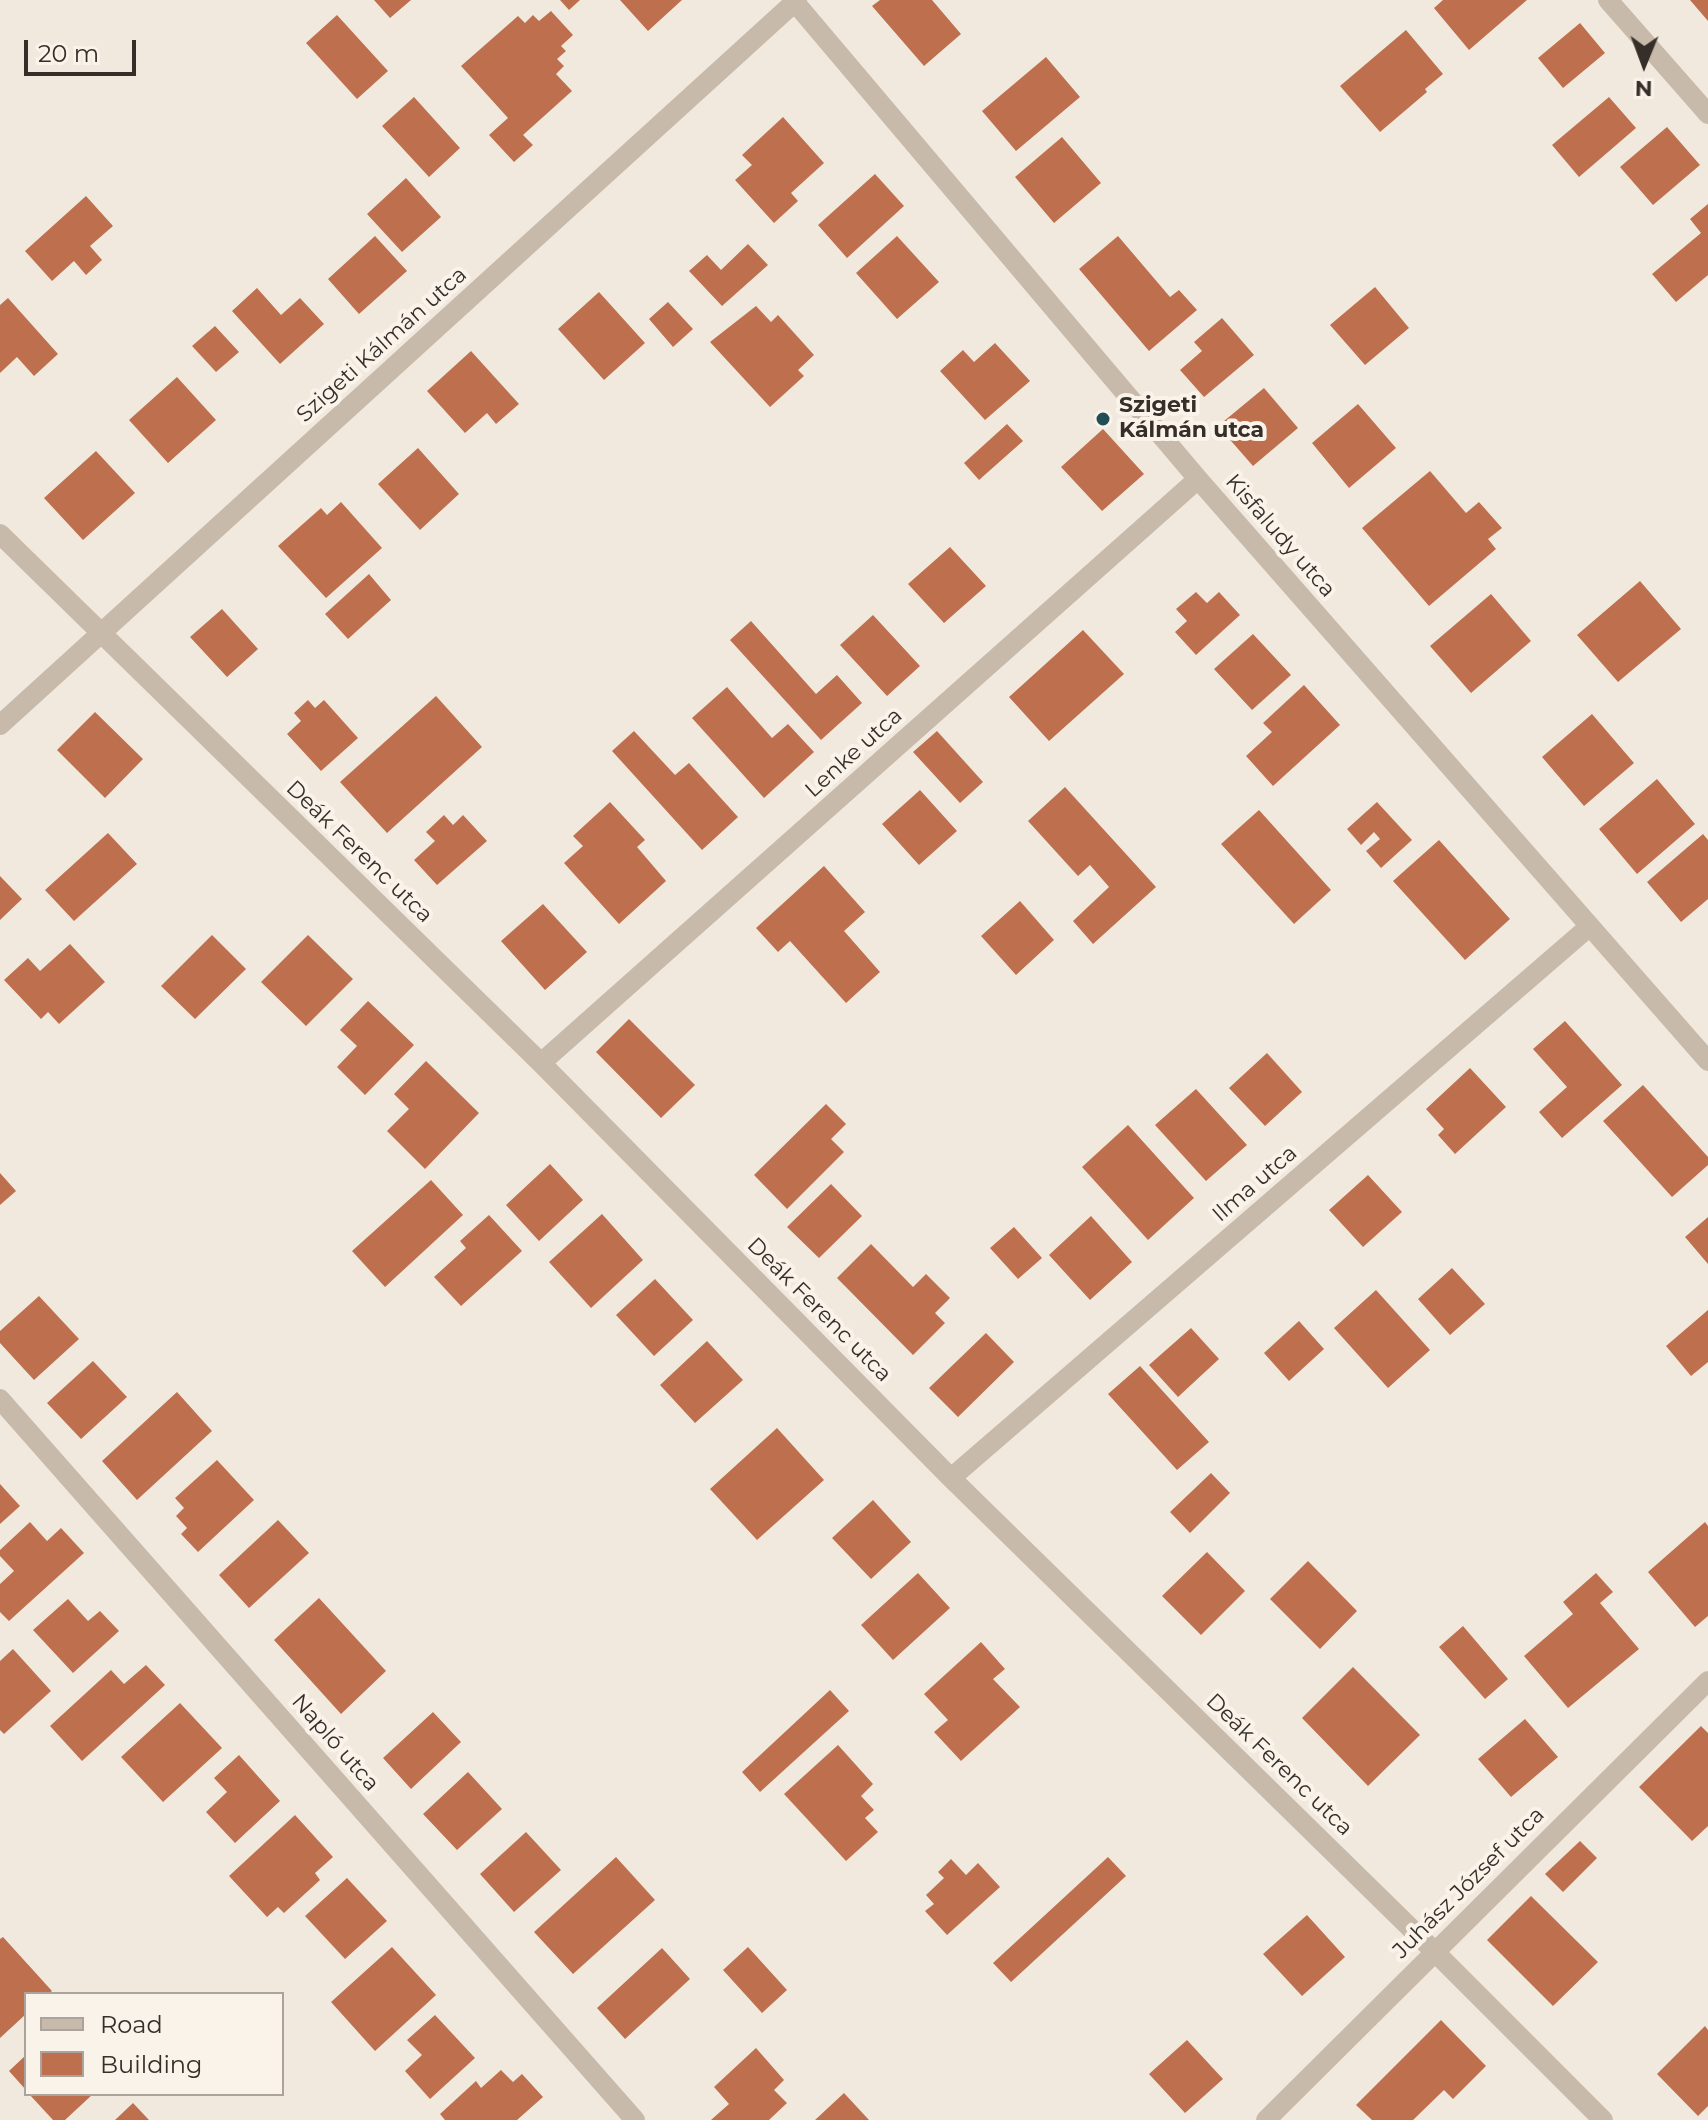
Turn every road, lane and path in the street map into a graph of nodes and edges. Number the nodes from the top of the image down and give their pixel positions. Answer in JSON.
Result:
{"nodes":[{"id":1,"x":1608,"y":0,"type":"edge"},
{"id":2,"x":795,"y":1,"type":"edge"},
{"id":3,"x":1708,"y":114,"type":"edge"},
{"id":4,"x":1198,"y":479,"type":"junction"},
{"id":5,"x":0,"y":534,"type":"edge"},
{"id":6,"x":101,"y":634,"type":"junction"},
{"id":7,"x":0,"y":725,"type":"edge"},
{"id":8,"x":1590,"y":926,"type":"junction"},
{"id":9,"x":1708,"y":1061,"type":"edge"},
{"id":10,"x":541,"y":1063,"type":"junction"},
{"id":11,"x":0,"y":1399,"type":"edge"},
{"id":12,"x":951,"y":1478,"type":"junction"},
{"id":13,"x":1708,"y":1681,"type":"edge"},
{"id":14,"x":1434,"y":1951,"type":"junction"},
{"id":15,"x":635,"y":2120,"type":"edge"},
{"id":16,"x":1266,"y":2120,"type":"edge"},
{"id":17,"x":1603,"y":2120,"type":"edge"}],
"edges":[{"from":1,"to":3,"type":"street"},
{"from":2,"to":4,"type":"street","name":"Kisfaludy utca"},
{"from":2,"to":6,"type":"street","name":"Szigeti Kálmán utca"},
{"from":4,"to":8,"type":"street","name":"Kisfaludy utca"},
{"from":4,"to":10,"type":"street","name":"Lenke utca"},
{"from":5,"to":6,"type":"street","name":"Deák Ferenc utca"},
{"from":6,"to":7,"type":"street","name":"Szigeti Kálmán utca"},
{"from":6,"to":10,"type":"street","name":"Deák Ferenc utca"},
{"from":8,"to":9,"type":"street","name":"Kisfaludy utca"},
{"from":8,"to":12,"type":"street","name":"Ilma utca"},
{"from":10,"to":12,"type":"street","name":"Deák Ferenc utca"},
{"from":11,"to":15,"type":"street","name":"Napló utca"},
{"from":12,"to":14,"type":"street","name":"Deák Ferenc utca"},
{"from":13,"to":14,"type":"street","name":"Juhász József utca"},
{"from":14,"to":16,"type":"street","name":"Juhász József utca"},
{"from":14,"to":17,"type":"street","name":"Deák Ferenc utca"}]}
